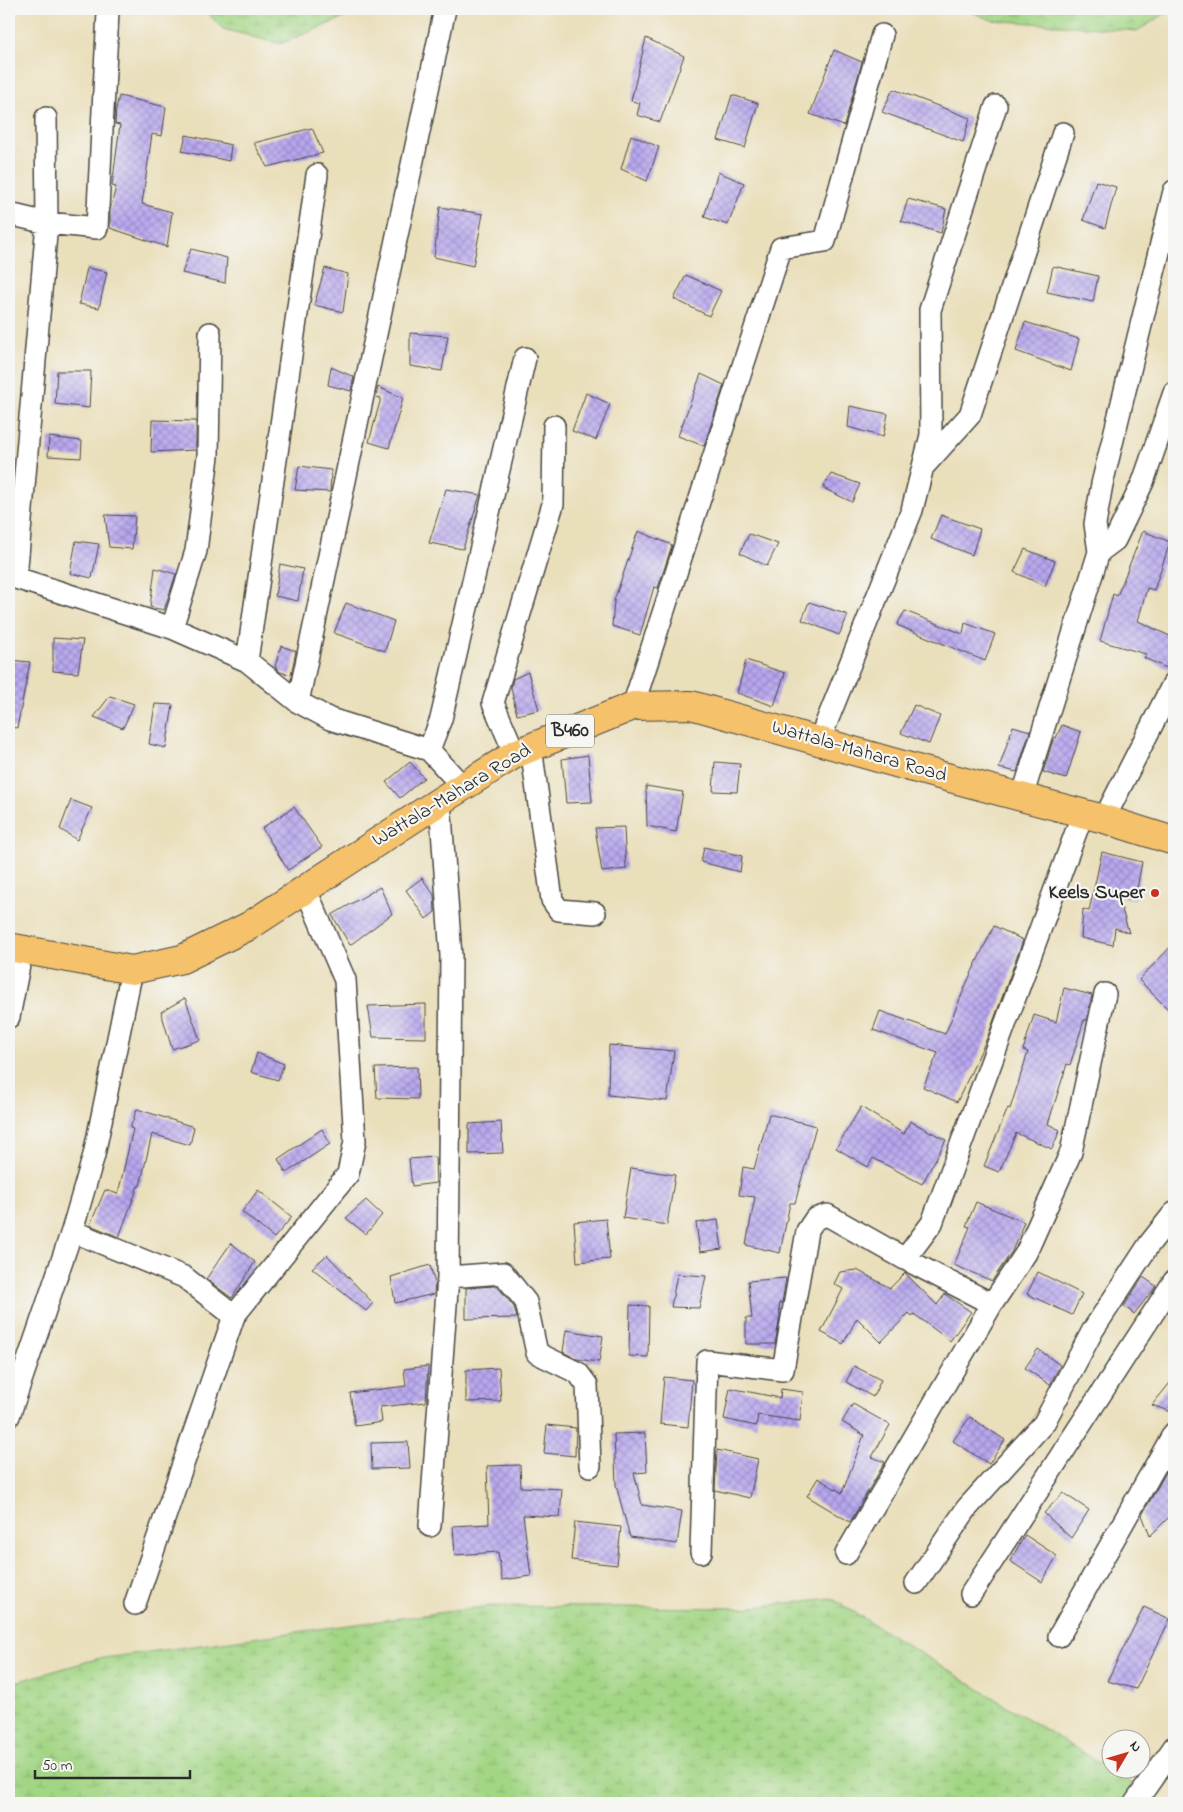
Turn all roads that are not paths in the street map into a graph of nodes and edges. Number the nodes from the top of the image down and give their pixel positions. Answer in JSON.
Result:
{"nodes":[{"id":1,"x":445,"y":9,"type":"edge"},
{"id":2,"x":108,"y":12,"type":"dead end"},
{"id":3,"x":882,"y":35,"type":"dead end"},
{"id":4,"x":996,"y":106,"type":"dead end"},
{"id":5,"x":46,"y":118,"type":"dead end"},
{"id":6,"x":1063,"y":133,"type":"dead end"},
{"id":7,"x":318,"y":176,"type":"dead end"},
{"id":8,"x":1174,"y":191,"type":"edge"},
{"id":9,"x":9,"y":214,"type":"edge"},
{"id":10,"x":47,"y":223,"type":"junction"},
{"id":11,"x":210,"y":333,"type":"dead end"},
{"id":12,"x":525,"y":358,"type":"dead end"},
{"id":13,"x":1174,"y":393,"type":"edge"},
{"id":14,"x":554,"y":426,"type":"dead end"},
{"id":15,"x":923,"y":468,"type":"junction"},
{"id":16,"x":1099,"y":552,"type":"junction"},
{"id":17,"x":12,"y":578,"type":"edge"},
{"id":18,"x":172,"y":628,"type":"junction"},
{"id":19,"x":247,"y":661,"type":"junction"},
{"id":20,"x":1174,"y":682,"type":"edge"},
{"id":21,"x":298,"y":702,"type":"junction"},
{"id":22,"x":633,"y":706,"type":"junction"},
{"id":23,"x":819,"y":741,"type":"junction"},
{"id":24,"x":429,"y":750,"type":"junction"},
{"id":25,"x":523,"y":750,"type":"junction"},
{"id":26,"x":463,"y":786,"type":"junction"},
{"id":27,"x":1022,"y":798,"type":"junction"},
{"id":28,"x":440,"y":801,"type":"junction"},
{"id":29,"x":1094,"y":816,"type":"junction"},
{"id":30,"x":1174,"y":841,"type":"edge"},
{"id":31,"x":306,"y":890,"type":"junction"},
{"id":32,"x":595,"y":913,"type":"dead end"},
{"id":33,"x":16,"y":948,"type":"edge"},
{"id":34,"x":132,"y":970,"type":"junction"},
{"id":35,"x":1105,"y":994,"type":"dead end"},
{"id":36,"x":9,"y":1016,"type":"edge"},
{"id":37,"x":1174,"y":1213,"type":"edge"},
{"id":38,"x":72,"y":1231,"type":"junction"},
{"id":39,"x":905,"y":1259,"type":"junction"},
{"id":40,"x":448,"y":1277,"type":"junction"},
{"id":41,"x":1174,"y":1280,"type":"edge"},
{"id":42,"x":992,"y":1304,"type":"junction"},
{"id":43,"x":234,"y":1316,"type":"junction"},
{"id":44,"x":9,"y":1416,"type":"edge"},
{"id":45,"x":1174,"y":1433,"type":"edge"},
{"id":46,"x":590,"y":1466,"type":"dead end"},
{"id":47,"x":430,"y":1526,"type":"dead end"},
{"id":48,"x":701,"y":1552,"type":"dead end"},
{"id":49,"x":846,"y":1554,"type":"dead end"},
{"id":50,"x":916,"y":1583,"type":"dead end"},
{"id":51,"x":971,"y":1594,"type":"dead end"},
{"id":52,"x":135,"y":1604,"type":"dead end"},
{"id":53,"x":1059,"y":1636,"type":"dead end"},
{"id":54,"x":1174,"y":1746,"type":"edge"},
{"id":55,"x":1135,"y":1803,"type":"edge"}],
"edges":[{"from":1,"to":21,"type":"street"},
{"from":2,"to":10,"type":"street"},
{"from":3,"to":22,"type":"street"},
{"from":4,"to":15,"type":"street"},
{"from":5,"to":10,"type":"street"},
{"from":6,"to":15,"type":"street"},
{"from":7,"to":19,"type":"street"},
{"from":8,"to":16,"type":"street"},
{"from":9,"to":10,"type":"street"},
{"from":10,"to":17,"type":"street"},
{"from":11,"to":18,"type":"street"},
{"from":12,"to":24,"type":"street"},
{"from":13,"to":16,"type":"street"},
{"from":14,"to":25,"type":"street"},
{"from":15,"to":23,"type":"street"},
{"from":16,"to":27,"type":"street"},
{"from":17,"to":18,"type":"street"},
{"from":18,"to":19,"type":"street"},
{"from":19,"to":21,"type":"street"},
{"from":20,"to":29,"type":"street"},
{"from":21,"to":24,"type":"street"},
{"from":22,"to":23,"type":"main road","name":"Wattala-Mahara Road","number":"B460"},
{"from":22,"to":25,"type":"main road","name":"Wattala-Mahara Road","number":"B460"},
{"from":23,"to":27,"type":"main road","name":"Wattala-Mahara Road","number":"B460"},
{"from":24,"to":26,"type":"street"},
{"from":25,"to":26,"type":"main road","name":"Wattala-Mahara Road","number":"B460"},
{"from":25,"to":32,"type":"street"},
{"from":26,"to":28,"type":"main road","name":"Wattala-Mahara Road","number":"B460"},
{"from":27,"to":29,"type":"main road","name":"Wattala-Mahara Road","number":"B460"},
{"from":28,"to":31,"type":"main road","name":"Wattala-Mahara Road","number":"B460"},
{"from":28,"to":40,"type":"street"},
{"from":29,"to":30,"type":"main road","name":"Wattala-Mahara Road","number":"B460"},
{"from":29,"to":39,"type":"street"},
{"from":31,"to":34,"type":"main road","name":"Wattala-Mahara Road","number":"B460"},
{"from":31,"to":43,"type":"street"},
{"from":33,"to":34,"type":"main road","name":"Wattala-Mahara Road","number":"B460"},
{"from":33,"to":36,"type":"street"},
{"from":34,"to":38,"type":"street"},
{"from":35,"to":42,"type":"street"},
{"from":37,"to":50,"type":"street"},
{"from":38,"to":43,"type":"street"},
{"from":38,"to":44,"type":"street"},
{"from":39,"to":42,"type":"street"},
{"from":39,"to":48,"type":"street"},
{"from":40,"to":46,"type":"street"},
{"from":40,"to":47,"type":"street"},
{"from":41,"to":51,"type":"street"},
{"from":42,"to":49,"type":"street"},
{"from":43,"to":52,"type":"street"},
{"from":45,"to":53,"type":"street"},
{"from":54,"to":55,"type":"street"}]}
